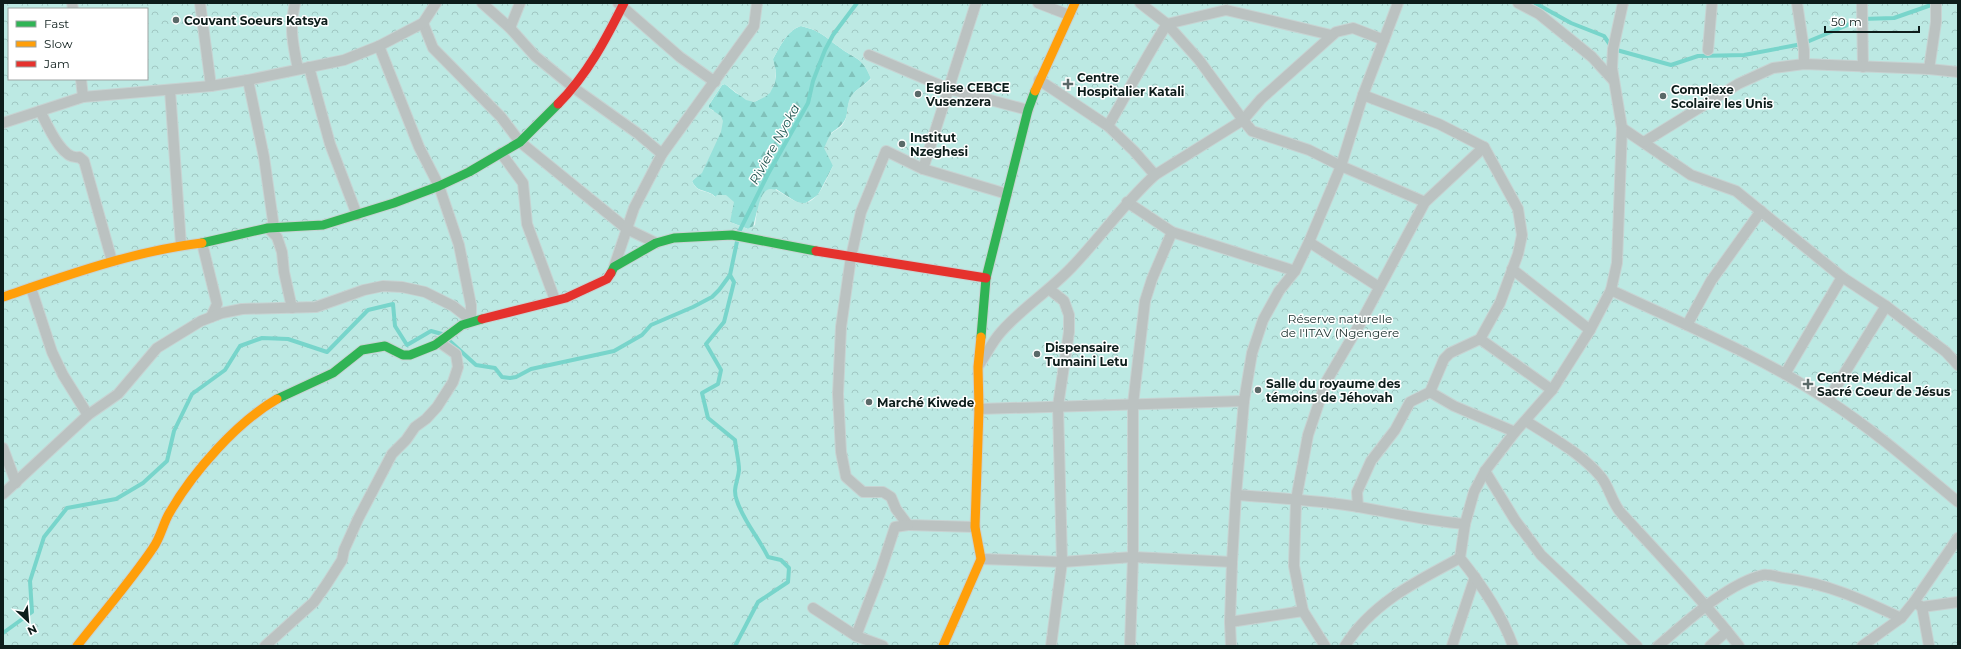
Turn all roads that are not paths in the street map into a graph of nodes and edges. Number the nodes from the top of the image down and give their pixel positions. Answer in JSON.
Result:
{"nodes":[{"id":1,"x":200,"y":3,"type":"edge"},
{"id":2,"x":295,"y":3,"type":"edge"},
{"id":3,"x":436,"y":3,"type":"edge"},
{"id":4,"x":482,"y":3,"type":"edge"},
{"id":5,"x":520,"y":3,"type":"edge"},
{"id":6,"x":757,"y":3,"type":"edge"},
{"id":7,"x":976,"y":3,"type":"edge"},
{"id":8,"x":1038,"y":3,"type":"edge"},
{"id":9,"x":1074,"y":3,"type":"edge"},
{"id":10,"x":1140,"y":3,"type":"edge"},
{"id":11,"x":1398,"y":3,"type":"edge"},
{"id":12,"x":1518,"y":3,"type":"edge"},
{"id":13,"x":1623,"y":3,"type":"edge"},
{"id":14,"x":1712,"y":3,"type":"edge"},
{"id":15,"x":1797,"y":3,"type":"edge"},
{"id":16,"x":1862,"y":3,"type":"edge"},
{"id":17,"x":621,"y":4,"type":"edge"},
{"id":18,"x":1936,"y":4,"type":"edge"},
{"id":19,"x":1069,"y":15,"type":"junction"},
{"id":20,"x":423,"y":23,"type":"junction"},
{"id":21,"x":1167,"y":24,"type":"junction"},
{"id":22,"x":510,"y":28,"type":"junction"},
{"id":23,"x":1331,"y":35,"type":"junction"},
{"id":24,"x":1384,"y":40,"type":"junction"},
{"id":25,"x":379,"y":46,"type":"junction"},
{"id":26,"x":1708,"y":50,"type":"dead end"},
{"id":27,"x":869,"y":55,"type":"dead end"},
{"id":28,"x":1804,"y":64,"type":"junction"},
{"id":29,"x":309,"y":67,"type":"junction"},
{"id":30,"x":1863,"y":67,"type":"junction"},
{"id":31,"x":298,"y":69,"type":"junction"},
{"id":32,"x":1929,"y":69,"type":"junction"},
{"id":33,"x":1958,"y":72,"type":"edge"},
{"id":34,"x":81,"y":80,"type":"edge"},
{"id":35,"x":248,"y":80,"type":"junction"},
{"id":36,"x":1039,"y":80,"type":"junction"},
{"id":37,"x":1613,"y":80,"type":"junction"},
{"id":38,"x":715,"y":82,"type":"junction"},
{"id":39,"x":211,"y":86,"type":"junction"},
{"id":40,"x":574,"y":88,"type":"junction"},
{"id":41,"x":949,"y":89,"type":"junction"},
{"id":42,"x":170,"y":90,"type":"junction"},
{"id":43,"x":1363,"y":95,"type":"junction"},
{"id":44,"x":83,"y":98,"type":"junction"},
{"id":45,"x":1028,"y":110,"type":"junction"},
{"id":46,"x":40,"y":111,"type":"junction"},
{"id":47,"x":1242,"y":120,"type":"junction"},
{"id":48,"x":3,"y":123,"type":"edge"},
{"id":49,"x":1108,"y":126,"type":"junction"},
{"id":50,"x":1622,"y":128,"type":"junction"},
{"id":51,"x":520,"y":142,"type":"junction"},
{"id":52,"x":1644,"y":142,"type":"junction"},
{"id":53,"x":1484,"y":147,"type":"junction"},
{"id":54,"x":501,"y":153,"type":"junction"},
{"id":55,"x":662,"y":154,"type":"junction"},
{"id":56,"x":1341,"y":166,"type":"junction"},
{"id":57,"x":923,"y":169,"type":"junction"},
{"id":58,"x":1155,"y":175,"type":"junction"},
{"id":59,"x":439,"y":186,"type":"junction"},
{"id":60,"x":1007,"y":194,"type":"junction"},
{"id":61,"x":1127,"y":202,"type":"junction"},
{"id":62,"x":1425,"y":202,"type":"junction"},
{"id":63,"x":1761,"y":211,"type":"junction"},
{"id":64,"x":357,"y":215,"type":"junction"},
{"id":65,"x":271,"y":228,"type":"junction"},
{"id":66,"x":626,"y":229,"type":"junction"},
{"id":67,"x":1172,"y":232,"type":"junction"},
{"id":68,"x":1309,"y":242,"type":"junction"},
{"id":69,"x":202,"y":243,"type":"junction"},
{"id":70,"x":656,"y":243,"type":"junction"},
{"id":71,"x":181,"y":245,"type":"junction"},
{"id":72,"x":851,"y":257,"type":"junction"},
{"id":73,"x":112,"y":262,"type":"junction"},
{"id":74,"x":614,"y":267,"type":"junction"},
{"id":75,"x":1512,"y":269,"type":"junction"},
{"id":76,"x":1295,"y":271,"type":"junction"},
{"id":77,"x":1842,"y":277,"type":"junction"},
{"id":78,"x":986,"y":278,"type":"junction"},
{"id":79,"x":1379,"y":287,"type":"junction"},
{"id":80,"x":31,"y":288,"type":"junction"},
{"id":81,"x":1049,"y":289,"type":"junction"},
{"id":82,"x":1611,"y":290,"type":"junction"},
{"id":83,"x":3,"y":297,"type":"edge"},
{"id":84,"x":555,"y":300,"type":"junction"},
{"id":85,"x":1886,"y":306,"type":"junction"},
{"id":86,"x":292,"y":308,"type":"junction"},
{"id":87,"x":211,"y":317,"type":"junction"},
{"id":88,"x":471,"y":320,"type":"junction"},
{"id":89,"x":1687,"y":325,"type":"junction"},
{"id":90,"x":1590,"y":330,"type":"junction"},
{"id":91,"x":1480,"y":338,"type":"junction"},
{"id":92,"x":440,"y":341,"type":"junction"},
{"id":93,"x":1958,"y":365,"type":"edge"},
{"id":94,"x":978,"y":367,"type":"junction"},
{"id":95,"x":1785,"y":374,"type":"junction"},
{"id":96,"x":1552,"y":390,"type":"junction"},
{"id":97,"x":1430,"y":392,"type":"junction"},
{"id":98,"x":1828,"y":400,"type":"junction"},
{"id":99,"x":1244,"y":401,"type":"junction"},
{"id":100,"x":1133,"y":404,"type":"junction"},
{"id":101,"x":1058,"y":406,"type":"junction"},
{"id":102,"x":979,"y":409,"type":"junction"},
{"id":103,"x":88,"y":415,"type":"junction"},
{"id":104,"x":1526,"y":421,"type":"junction"},
{"id":105,"x":1515,"y":432,"type":"junction"},
{"id":106,"x":3,"y":448,"type":"edge"},
{"id":107,"x":1485,"y":471,"type":"junction"},
{"id":108,"x":16,"y":483,"type":"junction"},
{"id":109,"x":3,"y":494,"type":"edge"},
{"id":110,"x":1236,"y":495,"type":"junction"},
{"id":111,"x":1296,"y":499,"type":"junction"},
{"id":112,"x":1958,"y":502,"type":"edge"},
{"id":113,"x":1358,"y":507,"type":"junction"},
{"id":114,"x":1465,"y":524,"type":"junction"},
{"id":115,"x":908,"y":525,"type":"junction"},
{"id":116,"x":976,"y":527,"type":"junction"},
{"id":117,"x":1958,"y":538,"type":"edge"},
{"id":118,"x":1133,"y":557,"type":"junction"},
{"id":119,"x":1460,"y":558,"type":"junction"},
{"id":120,"x":981,"y":559,"type":"junction"},
{"id":121,"x":1062,"y":562,"type":"junction"},
{"id":122,"x":1232,"y":562,"type":"junction"},
{"id":123,"x":1475,"y":577,"type":"junction"},
{"id":124,"x":1958,"y":602,"type":"edge"},
{"id":125,"x":1918,"y":604,"type":"junction"},
{"id":126,"x":1706,"y":606,"type":"junction"},
{"id":127,"x":813,"y":608,"type":"dead end"},
{"id":128,"x":1303,"y":611,"type":"junction"},
{"id":129,"x":1901,"y":618,"type":"junction"},
{"id":130,"x":1230,"y":622,"type":"junction"},
{"id":131,"x":1727,"y":631,"type":"junction"},
{"id":132,"x":856,"y":636,"type":"junction"},
{"id":133,"x":78,"y":646,"type":"edge"},
{"id":134,"x":265,"y":646,"type":"edge"},
{"id":135,"x":883,"y":646,"type":"edge"},
{"id":136,"x":943,"y":646,"type":"edge"},
{"id":137,"x":1051,"y":646,"type":"edge"},
{"id":138,"x":1130,"y":646,"type":"edge"},
{"id":139,"x":1231,"y":646,"type":"edge"},
{"id":140,"x":1325,"y":646,"type":"edge"},
{"id":141,"x":1346,"y":646,"type":"edge"},
{"id":142,"x":1452,"y":646,"type":"edge"},
{"id":143,"x":1513,"y":646,"type":"edge"},
{"id":144,"x":1637,"y":646,"type":"edge"},
{"id":145,"x":1658,"y":646,"type":"edge"},
{"id":146,"x":1710,"y":646,"type":"edge"},
{"id":147,"x":1739,"y":646,"type":"edge"},
{"id":148,"x":1862,"y":646,"type":"edge"},
{"id":149,"x":1929,"y":646,"type":"edge"}],
"edges":[{"from":1,"to":39,"type":"street"},
{"from":2,"to":31,"type":"street"},
{"from":3,"to":20,"type":"street"},
{"from":4,"to":22,"type":"street"},
{"from":5,"to":22,"type":"street"},
{"from":6,"to":38,"type":"street"},
{"from":7,"to":41,"type":"street"},
{"from":8,"to":19,"type":"street"},
{"from":9,"to":19,"type":"street"},
{"from":10,"to":21,"type":"street"},
{"from":11,"to":24,"type":"street"},
{"from":12,"to":37,"type":"street"},
{"from":13,"to":37,"type":"street"},
{"from":14,"to":26,"type":"street"},
{"from":15,"to":28,"type":"street"},
{"from":16,"to":30,"type":"street"},
{"from":17,"to":38,"type":"street"},
{"from":17,"to":40,"type":"street"},
{"from":18,"to":32,"type":"street"},
{"from":19,"to":36,"type":"street"},
{"from":20,"to":25,"type":"street"},
{"from":20,"to":51,"type":"street"},
{"from":21,"to":23,"type":"street"},
{"from":21,"to":47,"type":"street"},
{"from":21,"to":49,"type":"street"},
{"from":22,"to":40,"type":"street"},
{"from":23,"to":24,"type":"street"},
{"from":23,"to":47,"type":"street"},
{"from":24,"to":43,"type":"street"},
{"from":25,"to":29,"type":"street"},
{"from":25,"to":59,"type":"street"},
{"from":27,"to":41,"type":"street"},
{"from":28,"to":30,"type":"street"},
{"from":28,"to":52,"type":"street"},
{"from":29,"to":31,"type":"street"},
{"from":29,"to":64,"type":"street"},
{"from":30,"to":32,"type":"street"},
{"from":31,"to":35,"type":"street"},
{"from":32,"to":33,"type":"street"},
{"from":34,"to":44,"type":"street"},
{"from":35,"to":39,"type":"street"},
{"from":35,"to":65,"type":"street"},
{"from":36,"to":45,"type":"street"},
{"from":36,"to":49,"type":"street"},
{"from":37,"to":50,"type":"street"},
{"from":38,"to":55,"type":"street"},
{"from":39,"to":42,"type":"street"},
{"from":40,"to":51,"type":"street"},
{"from":40,"to":55,"type":"street"},
{"from":41,"to":45,"type":"street"},
{"from":41,"to":57,"type":"street"},
{"from":42,"to":44,"type":"street"},
{"from":42,"to":71,"type":"street"},
{"from":43,"to":53,"type":"street"},
{"from":43,"to":56,"type":"street"},
{"from":44,"to":46,"type":"street"},
{"from":45,"to":60,"type":"street"},
{"from":46,"to":48,"type":"street"},
{"from":46,"to":73,"type":"street"},
{"from":47,"to":56,"type":"street"},
{"from":47,"to":58,"type":"street"},
{"from":49,"to":58,"type":"street"},
{"from":50,"to":52,"type":"street"},
{"from":50,"to":82,"type":"street"},
{"from":51,"to":54,"type":"street"},
{"from":51,"to":66,"type":"street"},
{"from":52,"to":63,"type":"street"},
{"from":53,"to":62,"type":"street"},
{"from":53,"to":75,"type":"street"},
{"from":54,"to":59,"type":"street"},
{"from":54,"to":84,"type":"street"},
{"from":55,"to":66,"type":"street"},
{"from":56,"to":62,"type":"street"},
{"from":56,"to":68,"type":"street"},
{"from":57,"to":60,"type":"street"},
{"from":57,"to":72,"type":"street"},
{"from":58,"to":61,"type":"street"},
{"from":59,"to":64,"type":"street"},
{"from":59,"to":88,"type":"street"},
{"from":60,"to":78,"type":"street"},
{"from":61,"to":67,"type":"street"},
{"from":61,"to":81,"type":"street"},
{"from":62,"to":79,"type":"street"},
{"from":63,"to":77,"type":"street"},
{"from":63,"to":89,"type":"street"},
{"from":64,"to":65,"type":"street"},
{"from":65,"to":69,"type":"street"},
{"from":65,"to":86,"type":"street"},
{"from":66,"to":70,"type":"street"},
{"from":66,"to":74,"type":"street"},
{"from":67,"to":76,"type":"street"},
{"from":67,"to":100,"type":"street"},
{"from":68,"to":76,"type":"street"},
{"from":68,"to":79,"type":"street"},
{"from":69,"to":71,"type":"street"},
{"from":69,"to":87,"type":"street"},
{"from":70,"to":72,"type":"street"},
{"from":70,"to":74,"type":"street"},
{"from":71,"to":73,"type":"street"},
{"from":72,"to":78,"type":"street"},
{"from":72,"to":115,"type":"street"},
{"from":73,"to":80,"type":"street"},
{"from":74,"to":84,"type":"street"},
{"from":75,"to":90,"type":"street"},
{"from":75,"to":91,"type":"street"},
{"from":76,"to":99,"type":"street"},
{"from":77,"to":85,"type":"street"},
{"from":77,"to":95,"type":"street"},
{"from":78,"to":94,"type":"street"},
{"from":79,"to":111,"type":"street"},
{"from":80,"to":83,"type":"street"},
{"from":80,"to":103,"type":"street"},
{"from":81,"to":94,"type":"street"},
{"from":81,"to":101,"type":"street"},
{"from":82,"to":89,"type":"street"},
{"from":82,"to":90,"type":"street"},
{"from":84,"to":88,"type":"street"},
{"from":85,"to":93,"type":"street"},
{"from":85,"to":98,"type":"street"},
{"from":86,"to":87,"type":"street"},
{"from":86,"to":88,"type":"street"},
{"from":87,"to":103,"type":"street"},
{"from":88,"to":92,"type":"street"},
{"from":89,"to":95,"type":"street"},
{"from":90,"to":96,"type":"street"},
{"from":91,"to":96,"type":"street"},
{"from":91,"to":97,"type":"street"},
{"from":92,"to":133,"type":"street"},
{"from":92,"to":134,"type":"street"},
{"from":94,"to":102,"type":"street"},
{"from":95,"to":98,"type":"street"},
{"from":96,"to":104,"type":"street"},
{"from":97,"to":105,"type":"street"},
{"from":97,"to":113,"type":"street"},
{"from":98,"to":112,"type":"street"},
{"from":99,"to":100,"type":"street"},
{"from":99,"to":110,"type":"street"},
{"from":100,"to":101,"type":"street"},
{"from":100,"to":118,"type":"street"},
{"from":101,"to":102,"type":"street"},
{"from":101,"to":121,"type":"street"},
{"from":102,"to":116,"type":"street"},
{"from":103,"to":108,"type":"street"},
{"from":104,"to":105,"type":"street"},
{"from":104,"to":126,"type":"street"},
{"from":105,"to":107,"type":"street"},
{"from":106,"to":108,"type":"street"},
{"from":107,"to":114,"type":"street"},
{"from":107,"to":144,"type":"street"},
{"from":108,"to":109,"type":"street"},
{"from":110,"to":111,"type":"street"},
{"from":110,"to":122,"type":"street"},
{"from":111,"to":113,"type":"street"},
{"from":111,"to":128,"type":"street"},
{"from":113,"to":114,"type":"street"},
{"from":114,"to":119,"type":"street"},
{"from":115,"to":116,"type":"street"},
{"from":115,"to":132,"type":"street"},
{"from":116,"to":120,"type":"street"},
{"from":117,"to":125,"type":"street"},
{"from":118,"to":121,"type":"street"},
{"from":118,"to":122,"type":"street"},
{"from":118,"to":138,"type":"street"},
{"from":119,"to":123,"type":"street"},
{"from":119,"to":141,"type":"street"},
{"from":120,"to":121,"type":"street"},
{"from":120,"to":136,"type":"street"},
{"from":121,"to":137,"type":"street"},
{"from":122,"to":130,"type":"street"},
{"from":123,"to":142,"type":"street"},
{"from":123,"to":143,"type":"street"},
{"from":124,"to":125,"type":"street"},
{"from":125,"to":129,"type":"street"},
{"from":125,"to":149,"type":"street"},
{"from":126,"to":129,"type":"street"},
{"from":126,"to":131,"type":"street"},
{"from":126,"to":145,"type":"street"},
{"from":127,"to":132,"type":"street"},
{"from":128,"to":130,"type":"street"},
{"from":128,"to":140,"type":"street"},
{"from":129,"to":148,"type":"street"},
{"from":130,"to":139,"type":"street"},
{"from":131,"to":146,"type":"street"},
{"from":131,"to":147,"type":"street"},
{"from":132,"to":135,"type":"street"}]}
